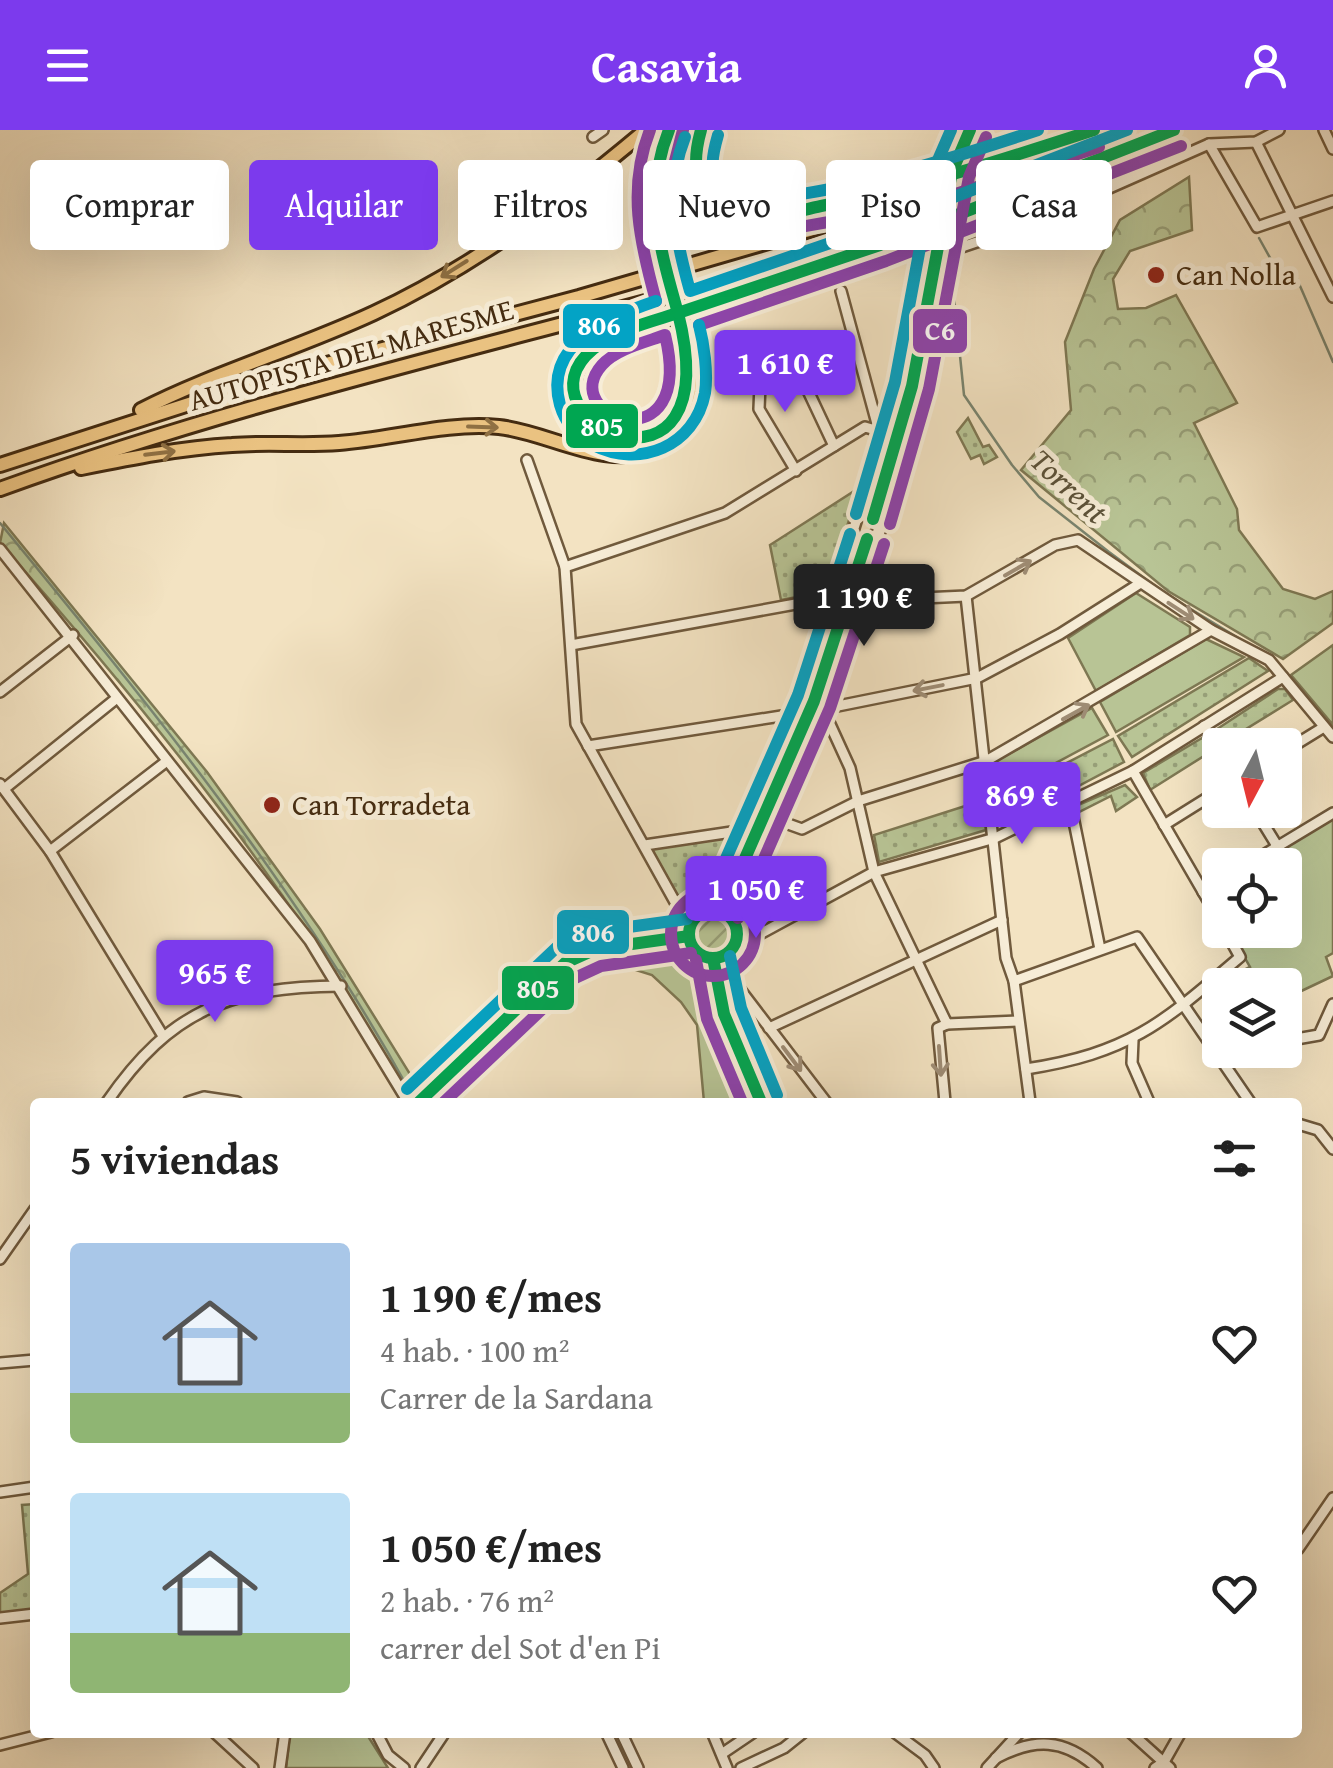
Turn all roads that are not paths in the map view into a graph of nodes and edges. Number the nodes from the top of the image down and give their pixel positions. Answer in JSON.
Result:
{"nodes":[{"id":1,"x":602,"y":130,"type":"edge"},
{"id":2,"x":646,"y":130,"type":"edge"},
{"id":3,"x":669,"y":130,"type":"edge"},
{"id":4,"x":678,"y":130,"type":"edge"},
{"id":5,"x":701,"y":130,"type":"edge"},
{"id":6,"x":970,"y":130,"type":"edge"},
{"id":7,"x":1094,"y":130,"type":"edge"},
{"id":8,"x":1109,"y":130,"type":"edge"},
{"id":9,"x":1174,"y":130,"type":"edge"},
{"id":10,"x":1279,"y":130,"type":"edge"},
{"id":11,"x":1324,"y":130,"type":"edge"},
{"id":12,"x":593,"y":137,"type":"dead end"},
{"id":13,"x":1256,"y":142,"type":"junction"},
{"id":14,"x":1209,"y":144,"type":"junction"},
{"id":15,"x":1333,"y":149,"type":"edge"},
{"id":16,"x":1017,"y":160,"type":"edge"},
{"id":17,"x":1021,"y":160,"type":"edge"},
{"id":18,"x":956,"y":163,"type":"edge"},
{"id":19,"x":1333,"y":201,"type":"edge"},
{"id":20,"x":826,"y":207,"type":"edge"},
{"id":21,"x":956,"y":213,"type":"edge"},
{"id":22,"x":1290,"y":215,"type":"junction"},
{"id":23,"x":826,"y":219,"type":"edge"},
{"id":24,"x":840,"y":250,"type":"edge"},
{"id":25,"x":861,"y":250,"type":"edge"},
{"id":26,"x":938,"y":250,"type":"edge"},
{"id":27,"x":950,"y":251,"type":"joint"},
{"id":28,"x":937,"y":259,"type":"junction"},
{"id":29,"x":840,"y":292,"type":"dead end"},
{"id":30,"x":1333,"y":297,"type":"edge"},
{"id":31,"x":682,"y":320,"type":"junction"},
{"id":32,"x":853,"y":337,"type":"junction"},
{"id":33,"x":794,"y":360,"type":"junction"},
{"id":34,"x":112,"y":425,"type":"junction"},
{"id":35,"x":879,"y":434,"type":"junction"},
{"id":36,"x":896,"y":440,"type":"junction"},
{"id":37,"x":834,"y":446,"type":"junction"},
{"id":38,"x":527,"y":460,"type":"dead end"},
{"id":39,"x":0,"y":465,"type":"edge"},
{"id":40,"x":796,"y":471,"type":"junction"},
{"id":41,"x":30,"y":478,"type":"junction"},
{"id":42,"x":0,"y":488,"type":"edge"},
{"id":43,"x":862,"y":506,"type":"junction"},
{"id":44,"x":869,"y":520,"type":"junction"},
{"id":45,"x":860,"y":536,"type":"junction"},
{"id":46,"x":0,"y":549,"type":"edge"},
{"id":47,"x":565,"y":567,"type":"junction"},
{"id":48,"x":1139,"y":584,"type":"junction"},
{"id":49,"x":853,"y":586,"type":"junction"},
{"id":50,"x":966,"y":596,"type":"junction"},
{"id":51,"x":834,"y":597,"type":"junction"},
{"id":52,"x":858,"y":602,"type":"junction"},
{"id":53,"x":1211,"y":630,"type":"junction"},
{"id":54,"x":73,"y":636,"type":"junction"},
{"id":55,"x":571,"y":645,"type":"junction"},
{"id":56,"x":1283,"y":676,"type":"junction"},
{"id":57,"x":977,"y":678,"type":"junction"},
{"id":58,"x":0,"y":692,"type":"edge"},
{"id":59,"x":117,"y":698,"type":"junction"},
{"id":60,"x":823,"y":709,"type":"junction"},
{"id":61,"x":794,"y":714,"type":"junction"},
{"id":62,"x":1204,"y":726,"type":"joint"},
{"id":63,"x":1324,"y":727,"type":"junction"},
{"id":64,"x":1333,"y":737,"type":"edge"},
{"id":65,"x":1302,"y":741,"type":"edge"},
{"id":66,"x":588,"y":746,"type":"junction"},
{"id":67,"x":986,"y":761,"type":"junction"},
{"id":68,"x":167,"y":762,"type":"junction"},
{"id":69,"x":1133,"y":772,"type":"junction"},
{"id":70,"x":2,"y":786,"type":"edge"},
{"id":71,"x":858,"y":801,"type":"junction"},
{"id":72,"x":1202,"y":801,"type":"edge"},
{"id":73,"x":1070,"y":802,"type":"junction"},
{"id":74,"x":1333,"y":813,"type":"edge"},
{"id":75,"x":776,"y":820,"type":"junction"},
{"id":76,"x":1164,"y":825,"type":"junction"},
{"id":77,"x":1266,"y":828,"type":"edge"},
{"id":78,"x":996,"y":838,"type":"junction"},
{"id":79,"x":645,"y":846,"type":"junction"},
{"id":80,"x":1277,"y":847,"type":"joint"},
{"id":81,"x":50,"y":851,"type":"junction"},
{"id":82,"x":874,"y":872,"type":"junction"},
{"id":83,"x":1202,"y":890,"type":"edge"},
{"id":84,"x":722,"y":911,"type":"junction"},
{"id":85,"x":1002,"y":920,"type":"junction"},
{"id":86,"x":734,"y":922,"type":"junction"},
{"id":87,"x":689,"y":932,"type":"junction"},
{"id":88,"x":736,"y":942,"type":"junction"},
{"id":89,"x":1235,"y":948,"type":"edge"},
{"id":90,"x":1100,"y":949,"type":"junction"},
{"id":91,"x":718,"y":957,"type":"junction"},
{"id":92,"x":917,"y":960,"type":"junction"},
{"id":93,"x":1014,"y":981,"type":"junction"},
{"id":94,"x":341,"y":986,"type":"junction"},
{"id":95,"x":1333,"y":1004,"type":"edge"},
{"id":96,"x":1184,"y":1005,"type":"junction"},
{"id":97,"x":1018,"y":1021,"type":"junction"},
{"id":98,"x":947,"y":1024,"type":"junction"},
{"id":99,"x":769,"y":1028,"type":"junction"},
{"id":100,"x":1202,"y":1029,"type":"edge"},
{"id":101,"x":163,"y":1036,"type":"junction"},
{"id":102,"x":1302,"y":1037,"type":"edge"},
{"id":103,"x":1133,"y":1040,"type":"junction"},
{"id":104,"x":1228,"y":1068,"type":"edge"},
{"id":105,"x":1026,"y":1070,"type":"junction"},
{"id":106,"x":111,"y":1098,"type":"edge"},
{"id":107,"x":406,"y":1098,"type":"edge"},
{"id":108,"x":423,"y":1098,"type":"edge"},
{"id":109,"x":758,"y":1098,"type":"edge"},
{"id":110,"x":823,"y":1098,"type":"edge"},
{"id":111,"x":945,"y":1098,"type":"edge"},
{"id":112,"x":1030,"y":1098,"type":"edge"},
{"id":113,"x":1147,"y":1098,"type":"edge"},
{"id":114,"x":1246,"y":1098,"type":"edge"},
{"id":115,"x":1302,"y":1125,"type":"edge"},
{"id":116,"x":1333,"y":1128,"type":"edge"},
{"id":117,"x":1318,"y":1130,"type":"junction"},
{"id":118,"x":1333,"y":1149,"type":"edge"},
{"id":119,"x":30,"y":1216,"type":"edge"},
{"id":120,"x":0,"y":1259,"type":"edge"},
{"id":121,"x":30,"y":1360,"type":"edge"},
{"id":122,"x":0,"y":1363,"type":"edge"},
{"id":123,"x":30,"y":1488,"type":"edge"},
{"id":124,"x":0,"y":1492,"type":"edge"},
{"id":125,"x":1333,"y":1498,"type":"edge"},
{"id":126,"x":1302,"y":1543,"type":"edge"},
{"id":127,"x":30,"y":1615,"type":"edge"},
{"id":128,"x":0,"y":1618,"type":"edge"},
{"id":129,"x":30,"y":1737,"type":"edge"},
{"id":130,"x":220,"y":1738,"type":"edge"},
{"id":131,"x":284,"y":1738,"type":"edge"},
{"id":132,"x":379,"y":1738,"type":"edge"},
{"id":133,"x":441,"y":1738,"type":"edge"},
{"id":134,"x":609,"y":1738,"type":"edge"},
{"id":135,"x":624,"y":1738,"type":"edge"},
{"id":136,"x":715,"y":1738,"type":"edge"},
{"id":137,"x":745,"y":1738,"type":"edge"},
{"id":138,"x":796,"y":1738,"type":"edge"},
{"id":139,"x":902,"y":1738,"type":"edge"},
{"id":140,"x":1014,"y":1738,"type":"edge"},
{"id":141,"x":1136,"y":1738,"type":"edge"},
{"id":142,"x":1178,"y":1738,"type":"edge"},
{"id":143,"x":0,"y":1745,"type":"edge"},
{"id":144,"x":723,"y":1753,"type":"junction"},
{"id":145,"x":996,"y":1758,"type":"junction"},
{"id":146,"x":1163,"y":1766,"type":"edge"},
{"id":147,"x":253,"y":1768,"type":"edge"},
{"id":148,"x":280,"y":1768,"type":"edge"},
{"id":149,"x":404,"y":1768,"type":"edge"},
{"id":150,"x":421,"y":1768,"type":"edge"},
{"id":151,"x":623,"y":1768,"type":"edge"},
{"id":152,"x":638,"y":1768,"type":"edge"},
{"id":153,"x":727,"y":1768,"type":"edge"},
{"id":154,"x":741,"y":1768,"type":"edge"},
{"id":155,"x":934,"y":1768,"type":"edge"},
{"id":156,"x":986,"y":1768,"type":"edge"},
{"id":157,"x":1097,"y":1768,"type":"edge"}],
"edges":[{"from":1,"to":12,"type":"street"},
{"from":2,"to":34,"type":"highway","one_way":true},
{"from":3,"to":4,"type":"highway"},
{"from":5,"to":20,"type":"highway"},
{"from":6,"to":18,"type":"street"},
{"from":7,"to":16,"type":"highway"},
{"from":8,"to":17,"type":"highway"},
{"from":9,"to":21,"type":"highway","bridge":true},
{"from":10,"to":13,"type":"street"},
{"from":11,"to":15,"type":"street"},
{"from":13,"to":14,"type":"street"},
{"from":13,"to":22,"type":"street"},
{"from":14,"to":22,"type":"street"},
{"from":14,"to":27,"type":"street"},
{"from":19,"to":22,"type":"street"},
{"from":22,"to":30,"type":"street"},
{"from":23,"to":34,"type":"highway","name":"AUTOPISTA DEL MARESME"},
{"from":24,"to":41,"type":"highway","name":"AUTOPISTA DEL MARESME"},
{"from":25,"to":31,"type":"highway"},
{"from":26,"to":28,"type":"street"},
{"from":27,"to":28,"type":"street"},
{"from":28,"to":36,"type":"street"},
{"from":29,"to":32,"type":"street"},
{"from":31,"to":31,"type":"highway"},
{"from":41,"to":31,"type":"highway","one_way":true},
{"from":32,"to":33,"type":"street"},
{"from":32,"to":35,"type":"street"},
{"from":33,"to":37,"type":"street"},
{"from":33,"to":40,"type":"street"},
{"from":34,"to":39,"type":"highway","name":"AUTOPISTA DEL MARESME"},
{"from":35,"to":36,"type":"street"},
{"from":35,"to":37,"type":"street"},
{"from":35,"to":43,"type":"street"},
{"from":36,"to":44,"type":"street"},
{"from":37,"to":40,"type":"street"},
{"from":38,"to":47,"type":"street"},
{"from":40,"to":47,"type":"street"},
{"from":41,"to":42,"type":"highway","name":"AUTOPISTA DEL MARESME"},
{"from":43,"to":44,"type":"street"},
{"from":43,"to":45,"type":"street"},
{"from":44,"to":45,"type":"street"},
{"from":44,"to":45,"type":"street"},
{"from":45,"to":49,"type":"street"},
{"from":45,"to":51,"type":"street"},
{"from":46,"to":54,"type":"street"},
{"from":47,"to":55,"type":"street"},
{"from":50,"to":48,"type":"street","one_way":true},
{"from":48,"to":53,"type":"street","one_way":true},
{"from":48,"to":57,"type":"street"},
{"from":49,"to":52,"type":"street"},
{"from":49,"to":84,"type":"street"},
{"from":50,"to":52,"type":"street"},
{"from":50,"to":57,"type":"street"},
{"from":51,"to":55,"type":"street"},
{"from":51,"to":61,"type":"street"},
{"from":52,"to":60,"type":"street"},
{"from":53,"to":56,"type":"street"},
{"from":67,"to":53,"type":"street","one_way":true},
{"from":54,"to":58,"type":"street"},
{"from":54,"to":59,"type":"street"},
{"from":55,"to":66,"type":"street"},
{"from":56,"to":62,"type":"street"},
{"from":56,"to":63,"type":"street"},
{"from":57,"to":60,"type":"street","one_way":true},
{"from":57,"to":67,"type":"street"},
{"from":59,"to":68,"type":"street"},
{"from":59,"to":70,"type":"street"},
{"from":60,"to":71,"type":"street"},
{"from":60,"to":75,"type":"street"},
{"from":61,"to":66,"type":"street"},
{"from":61,"to":79,"type":"street"},
{"from":62,"to":69,"type":"street"},
{"from":63,"to":64,"type":"street"},
{"from":63,"to":65,"type":"street"},
{"from":66,"to":79,"type":"street"},
{"from":67,"to":71,"type":"street"},
{"from":67,"to":78,"type":"street"},
{"from":68,"to":81,"type":"street"},
{"from":68,"to":94,"type":"street"},
{"from":69,"to":73,"type":"street"},
{"from":69,"to":76,"type":"street"},
{"from":70,"to":81,"type":"street"},
{"from":71,"to":75,"type":"street"},
{"from":71,"to":82,"type":"street"},
{"from":72,"to":76,"type":"street"},
{"from":73,"to":78,"type":"street"},
{"from":73,"to":90,"type":"street"},
{"from":74,"to":80,"type":"street"},
{"from":75,"to":86,"type":"street"},
{"from":76,"to":83,"type":"street"},
{"from":77,"to":80,"type":"street"},
{"from":78,"to":82,"type":"street"},
{"from":78,"to":85,"type":"street"},
{"from":79,"to":87,"type":"street"},
{"from":81,"to":101,"type":"street"},
{"from":82,"to":88,"type":"street"},
{"from":82,"to":92,"type":"street"},
{"from":84,"to":86,"type":"street"},
{"from":84,"to":87,"type":"street"},
{"from":85,"to":92,"type":"street"},
{"from":85,"to":93,"type":"street"},
{"from":86,"to":88,"type":"street"},
{"from":87,"to":91,"type":"street"},
{"from":87,"to":108,"type":"street"},
{"from":88,"to":91,"type":"street"},
{"from":89,"to":96,"type":"street"},
{"from":90,"to":93,"type":"street"},
{"from":90,"to":96,"type":"street"},
{"from":91,"to":99,"type":"street"},
{"from":91,"to":109,"type":"street"},
{"from":92,"to":98,"type":"street"},
{"from":92,"to":99,"type":"street"},
{"from":93,"to":97,"type":"street"},
{"from":94,"to":101,"type":"street"},
{"from":94,"to":107,"type":"street"},
{"from":95,"to":102,"type":"street"},
{"from":96,"to":100,"type":"street"},
{"from":96,"to":103,"type":"street"},
{"from":97,"to":98,"type":"street"},
{"from":97,"to":105,"type":"street"},
{"from":98,"to":111,"type":"street","one_way":true},
{"from":99,"to":110,"type":"street","one_way":true},
{"from":101,"to":106,"type":"street"},
{"from":103,"to":105,"type":"street"},
{"from":103,"to":113,"type":"street"},
{"from":104,"to":114,"type":"street"},
{"from":105,"to":112,"type":"street"},
{"from":115,"to":117,"type":"street"},
{"from":116,"to":117,"type":"street"},
{"from":117,"to":118,"type":"street"},
{"from":119,"to":120,"type":"street"},
{"from":121,"to":122,"type":"street"},
{"from":123,"to":124,"type":"street"},
{"from":125,"to":126,"type":"street"},
{"from":127,"to":128,"type":"street"},
{"from":129,"to":143,"type":"street"},
{"from":130,"to":147,"type":"street"},
{"from":131,"to":148,"type":"street"},
{"from":132,"to":149,"type":"street"},
{"from":133,"to":150,"type":"street"},
{"from":134,"to":151,"type":"street"},
{"from":135,"to":152,"type":"street"},
{"from":136,"to":144,"type":"street"},
{"from":137,"to":144,"type":"street"},
{"from":138,"to":154,"type":"street"},
{"from":139,"to":155,"type":"street"},
{"from":140,"to":145,"type":"street"},
{"from":141,"to":146,"type":"street"},
{"from":142,"to":146,"type":"street"},
{"from":144,"to":153,"type":"street"},
{"from":145,"to":156,"type":"street"},
{"from":145,"to":157,"type":"street"}]}
